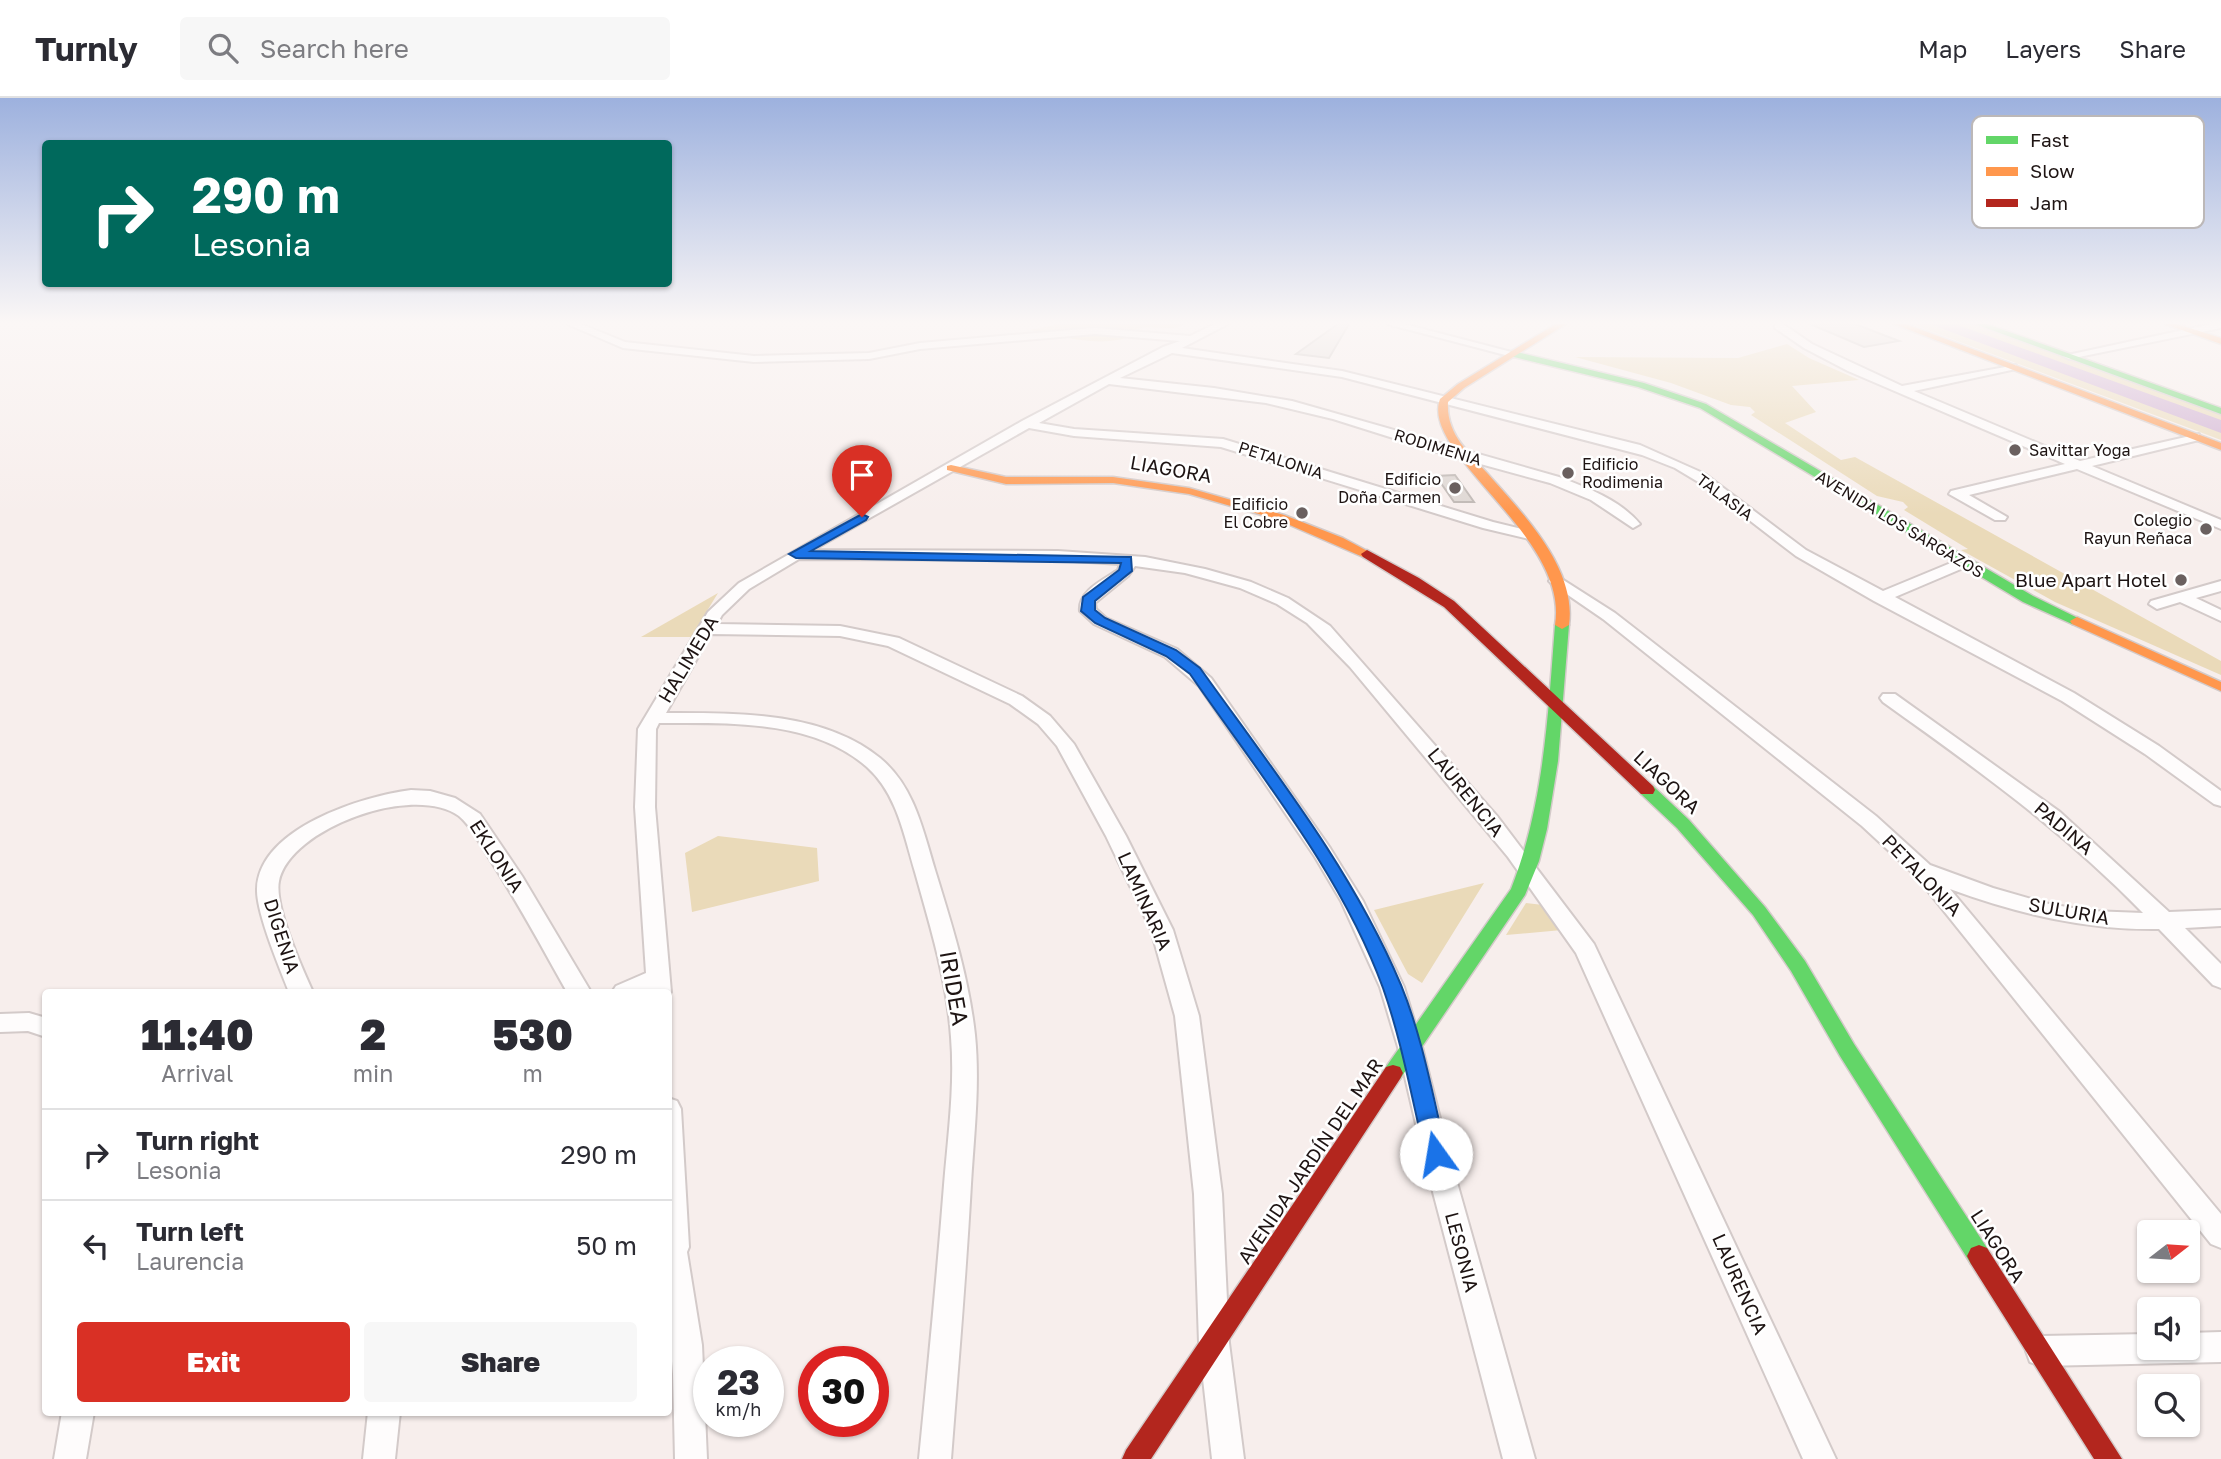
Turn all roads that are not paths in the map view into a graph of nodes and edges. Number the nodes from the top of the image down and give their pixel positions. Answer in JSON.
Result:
{"nodes":[{"id":1,"x":1093,"y":388,"type":"edge"},
{"id":2,"x":1174,"y":388,"type":"edge"},
{"id":3,"x":1389,"y":388,"type":"edge"},
{"id":4,"x":1463,"y":388,"type":"edge"},
{"id":5,"x":1649,"y":388,"type":"edge"},
{"id":6,"x":1895,"y":388,"type":"edge"},
{"id":7,"x":1913,"y":388,"type":"edge"},
{"id":8,"x":2064,"y":388,"type":"edge"},
{"id":9,"x":2156,"y":388,"type":"edge"},
{"id":10,"x":1900,"y":390,"type":"junction"},
{"id":11,"x":1443,"y":401,"type":"junction"},
{"id":12,"x":2221,"y":411,"type":"edge"},
{"id":13,"x":1026,"y":424,"type":"junction"},
{"id":14,"x":2195,"y":437,"type":"junction"},
{"id":15,"x":2221,"y":447,"type":"edge"},
{"id":16,"x":1466,"y":457,"type":"junction"},
{"id":17,"x":2079,"y":465,"type":"junction"},
{"id":18,"x":951,"y":468,"type":"junction"},
{"id":19,"x":2000,"y":517,"type":"dead end"},
{"id":20,"x":1633,"y":524,"type":"dead end"},
{"id":21,"x":2221,"y":525,"type":"edge"},
{"id":22,"x":1529,"y":535,"type":"junction"},
{"id":23,"x":796,"y":554,"type":"junction"},
{"id":24,"x":1127,"y":560,"type":"junction"},
{"id":25,"x":1963,"y":563,"type":"junction"},
{"id":26,"x":1558,"y":581,"type":"junction"},
{"id":27,"x":2221,"y":586,"type":"edge"},
{"id":28,"x":2182,"y":597,"type":"junction"},
{"id":29,"x":1880,"y":598,"type":"junction"},
{"id":30,"x":2157,"y":604,"type":"dead end"},
{"id":31,"x":2221,"y":616,"type":"edge"},
{"id":32,"x":705,"y":629,"type":"junction"},
{"id":33,"x":2221,"y":687,"type":"edge"},
{"id":34,"x":1889,"y":698,"type":"dead end"},
{"id":35,"x":1555,"y":701,"type":"junction"},
{"id":36,"x":653,"y":718,"type":"junction"},
{"id":37,"x":2221,"y":800,"type":"edge"},
{"id":38,"x":365,"y":804,"type":"joint"},
{"id":39,"x":1529,"y":869,"type":"junction"},
{"id":40,"x":1922,"y":870,"type":"junction"},
{"id":41,"x":2221,"y":918,"type":"edge"},
{"id":42,"x":2165,"y":920,"type":"junction"},
{"id":43,"x":2221,"y":979,"type":"edge"},
{"id":44,"x":659,"y":985,"type":"edge"},
{"id":45,"x":300,"y":989,"type":"edge"},
{"id":46,"x":577,"y":989,"type":"edge"},
{"id":47,"x":639,"y":989,"type":"edge"},
{"id":48,"x":0,"y":1023,"type":"edge"},
{"id":49,"x":42,"y":1027,"type":"edge"},
{"id":50,"x":1410,"y":1047,"type":"junction"},
{"id":51,"x":2221,"y":1235,"type":"edge"},
{"id":52,"x":672,"y":1246,"type":"edge"},
{"id":53,"x":1214,"y":1343,"type":"junction"},
{"id":54,"x":2221,"y":1347,"type":"edge"},
{"id":55,"x":2041,"y":1351,"type":"junction"},
{"id":56,"x":77,"y":1416,"type":"edge"},
{"id":57,"x":384,"y":1416,"type":"edge"},
{"id":58,"x":70,"y":1459,"type":"edge"},
{"id":59,"x":379,"y":1459,"type":"edge"},
{"id":60,"x":691,"y":1459,"type":"edge"},
{"id":61,"x":935,"y":1459,"type":"edge"},
{"id":62,"x":1135,"y":1459,"type":"edge"},
{"id":63,"x":1228,"y":1459,"type":"edge"},
{"id":64,"x":1518,"y":1459,"type":"edge"},
{"id":65,"x":1821,"y":1459,"type":"edge"},
{"id":66,"x":2109,"y":1459,"type":"edge"}],
"edges":[{"from":1,"to":13,"type":"street","name":"HALIMEDA"},
{"from":2,"to":16,"type":"street","name":"RODIMENIA"},
{"from":3,"to":11,"type":"street","name":"TALASIA"},
{"from":4,"to":11,"type":"street"},
{"from":5,"to":25,"type":"street","name":"AVENIDA LOS SARGAZOS"},
{"from":6,"to":10,"type":"street"},
{"from":7,"to":10,"type":"street"},
{"from":8,"to":14,"type":"street"},
{"from":9,"to":12,"type":"street"},
{"from":10,"to":17,"type":"street"},
{"from":11,"to":16,"type":"street","name":"AVENIDA JARDÍN DEL MAR"},
{"from":11,"to":29,"type":"street","name":"TALASIA"},
{"from":13,"to":18,"type":"street","name":"HALIMEDA"},
{"from":13,"to":22,"type":"street","name":"PETALONIA"},
{"from":14,"to":15,"type":"street"},
{"from":14,"to":17,"type":"street"},
{"from":16,"to":20,"type":"street","name":"RODIMENIA"},
{"from":16,"to":22,"type":"street","name":"AVENIDA JARDÍN DEL MAR"},
{"from":17,"to":19,"type":"street"},
{"from":17,"to":21,"type":"street"},
{"from":18,"to":23,"type":"street","name":"HALIMEDA"},
{"from":18,"to":35,"type":"street","name":"LIAGORA"},
{"from":22,"to":26,"type":"street","name":"AVENIDA JARDÍN DEL MAR"},
{"from":23,"to":24,"type":"street","name":"LAURENCIA"},
{"from":23,"to":32,"type":"street","name":"HALIMEDA"},
{"from":24,"to":39,"type":"street","name":"LAURENCIA"},
{"from":24,"to":50,"type":"street","name":"LESONIA"},
{"from":25,"to":29,"type":"street"},
{"from":25,"to":33,"type":"street","name":"AVENIDA LOS SARGAZOS"},
{"from":26,"to":35,"type":"street","name":"AVENIDA JARDÍN DEL MAR"},
{"from":26,"to":40,"type":"street","name":"PETALONIA"},
{"from":27,"to":28,"type":"street"},
{"from":28,"to":30,"type":"street"},
{"from":28,"to":31,"type":"street"},
{"from":29,"to":37,"type":"street","name":"TALASIA"},
{"from":32,"to":36,"type":"street","name":"HALIMEDA"},
{"from":32,"to":53,"type":"street","name":"LAMINARIA"},
{"from":34,"to":42,"type":"street","name":"PADINA"},
{"from":35,"to":39,"type":"street","name":"AVENIDA JARDÍN DEL MAR"},
{"from":35,"to":55,"type":"street","name":"LIAGORA"},
{"from":36,"to":44,"type":"street","name":"HALIMEDA"},
{"from":36,"to":61,"type":"street","name":"IRIDEA"},
{"from":38,"to":45,"type":"street","name":"DIGENIA"},
{"from":38,"to":46,"type":"street","name":"EKLONIA"},
{"from":39,"to":50,"type":"street","name":"AVENIDA JARDÍN DEL MAR"},
{"from":39,"to":65,"type":"street","name":"LAURENCIA"},
{"from":40,"to":42,"type":"street","name":"SULURIA"},
{"from":40,"to":51,"type":"street","name":"PETALONIA"},
{"from":41,"to":42,"type":"street","name":"SULURIA"},
{"from":42,"to":43,"type":"street","name":"PADINA"},
{"from":44,"to":47,"type":"street"},
{"from":48,"to":49,"type":"street"},
{"from":50,"to":53,"type":"street","name":"AVENIDA JARDÍN DEL MAR"},
{"from":50,"to":64,"type":"street","name":"LESONIA"},
{"from":52,"to":60,"type":"street"},
{"from":53,"to":62,"type":"street","name":"AVENIDA JARDÍN DEL MAR"},
{"from":53,"to":63,"type":"street","name":"LAMINARIA"},
{"from":54,"to":55,"type":"street"},
{"from":55,"to":66,"type":"street","name":"LIAGORA"},
{"from":56,"to":58,"type":"street"},
{"from":57,"to":59,"type":"street"}]}
